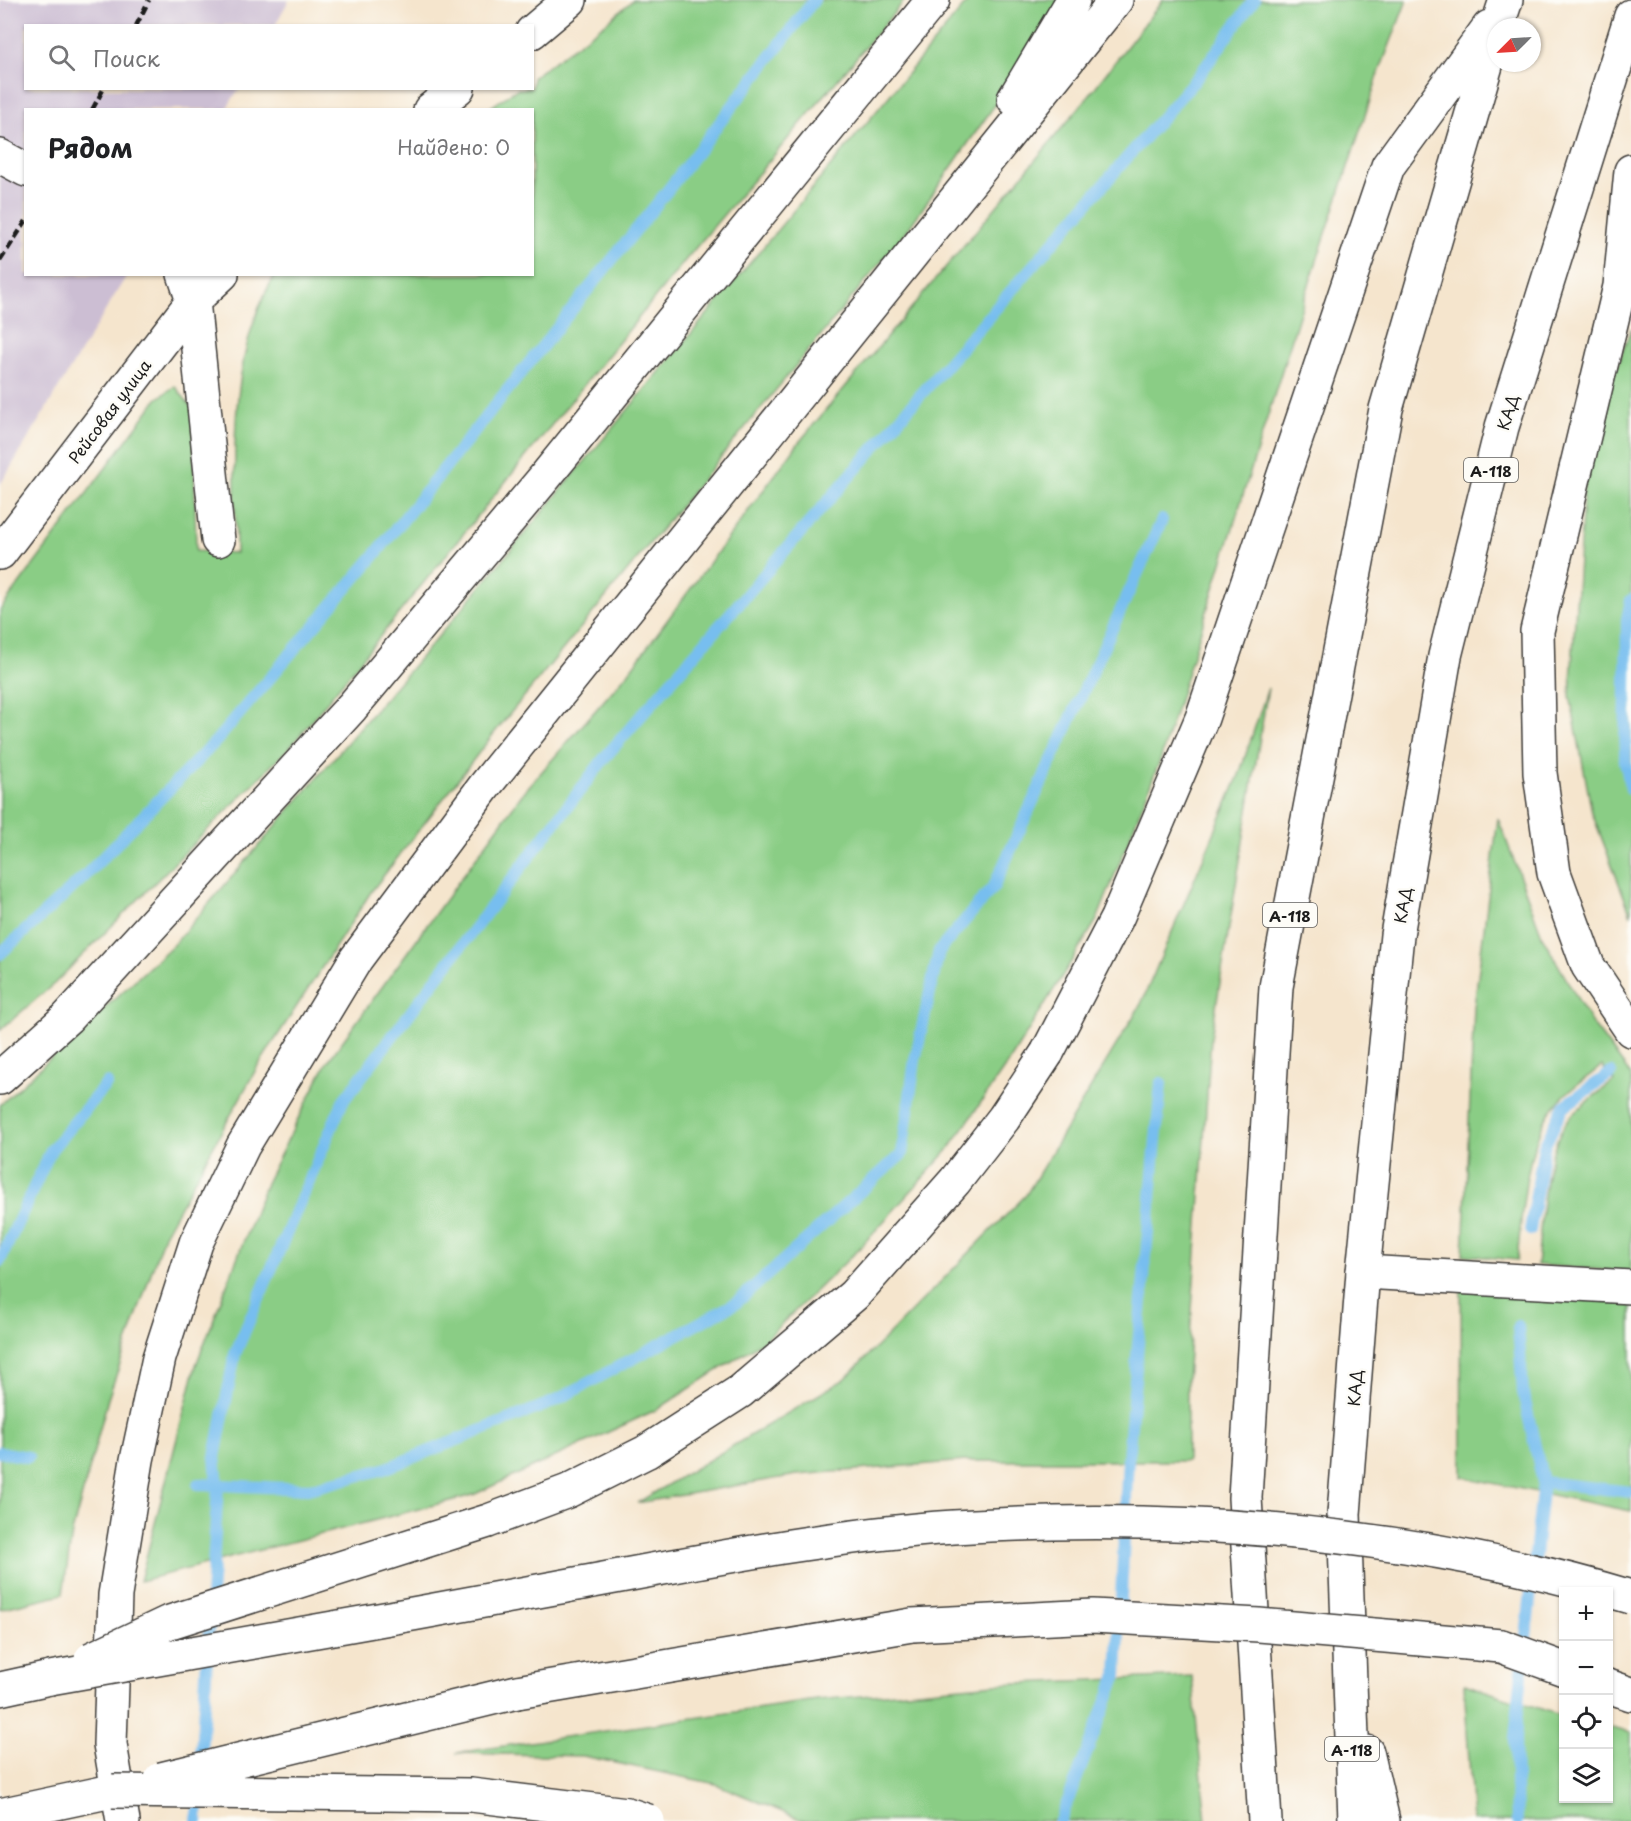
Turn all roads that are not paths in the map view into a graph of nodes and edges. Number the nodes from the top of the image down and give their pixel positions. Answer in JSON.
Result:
{"nodes":[{"id":1,"x":570,"y":0,"type":"edge"},
{"id":2,"x":933,"y":0,"type":"edge"},
{"id":3,"x":1073,"y":0,"type":"edge"},
{"id":4,"x":1116,"y":0,"type":"edge"},
{"id":5,"x":1631,"y":16,"type":"edge"},
{"id":6,"x":1500,"y":17,"type":"edge"},
{"id":7,"x":534,"y":30,"type":"edge"},
{"id":8,"x":455,"y":90,"type":"edge"},
{"id":9,"x":433,"y":108,"type":"edge"},
{"id":10,"x":0,"y":156,"type":"edge"},
{"id":11,"x":24,"y":169,"type":"edge"},
{"id":12,"x":1631,"y":171,"type":"edge"},
{"id":13,"x":955,"y":198,"type":"junction"},
{"id":14,"x":217,"y":276,"type":"edge"},
{"id":15,"x":189,"y":288,"type":"edge"},
{"id":16,"x":218,"y":540,"type":"dead end"},
{"id":17,"x":0,"y":553,"type":"edge"},
{"id":18,"x":1631,"y":1030,"type":"edge"},
{"id":19,"x":0,"y":1078,"type":"edge"},
{"id":20,"x":1363,"y":1272,"type":"junction"},
{"id":21,"x":1631,"y":1287,"type":"edge"},
{"id":22,"x":1631,"y":1597,"type":"edge"},
{"id":23,"x":1559,"y":1668,"type":"edge"},
{"id":24,"x":50,"y":1678,"type":"junction"},
{"id":25,"x":1349,"y":1678,"type":"junction"},
{"id":26,"x":1613,"y":1688,"type":"edge"},
{"id":27,"x":0,"y":1689,"type":"edge"},
{"id":28,"x":1631,"y":1694,"type":"edge"},
{"id":29,"x":118,"y":1806,"type":"edge"},
{"id":30,"x":0,"y":1815,"type":"edge"},
{"id":31,"x":648,"y":1821,"type":"edge"},
{"id":32,"x":1265,"y":1821,"type":"edge"},
{"id":33,"x":1355,"y":1821,"type":"edge"},
{"id":34,"x":1383,"y":1821,"type":"edge"}],
"edges":[{"from":1,"to":7,"type":"main road"},
{"from":2,"to":19,"type":"main road"},
{"from":3,"to":13,"type":"main road"},
{"from":4,"to":13,"type":"main road"},
{"from":5,"to":20,"type":"main road","name":"КАД","number":"А-118"},
{"from":6,"to":24,"type":"main road","bridge":true},
{"from":6,"to":32,"type":"main road","number":"А-118"},
{"from":8,"to":9,"type":"main road"},
{"from":10,"to":11,"type":"main road"},
{"from":12,"to":18,"type":"main road"},
{"from":13,"to":29,"type":"main road"},
{"from":14,"to":15,"type":"main road","name":"Рейсовая улица"},
{"from":15,"to":16,"type":"main road"},
{"from":15,"to":17,"type":"main road","name":"Рейсовая улица"},
{"from":20,"to":21,"type":"main road"},
{"from":20,"to":25,"type":"main road","name":"КАД","number":"А-118"},
{"from":22,"to":24,"type":"main road","bridge":true},
{"from":23,"to":29,"type":"main road","bridge":true},
{"from":24,"to":27,"type":"main road"},
{"from":25,"to":33,"type":"main road","name":"КАД","number":"А-118"},
{"from":25,"to":34,"type":"main road"},
{"from":26,"to":28,"type":"main road"},
{"from":29,"to":30,"type":"main road"},
{"from":29,"to":31,"type":"main road","bridge":true}]}
